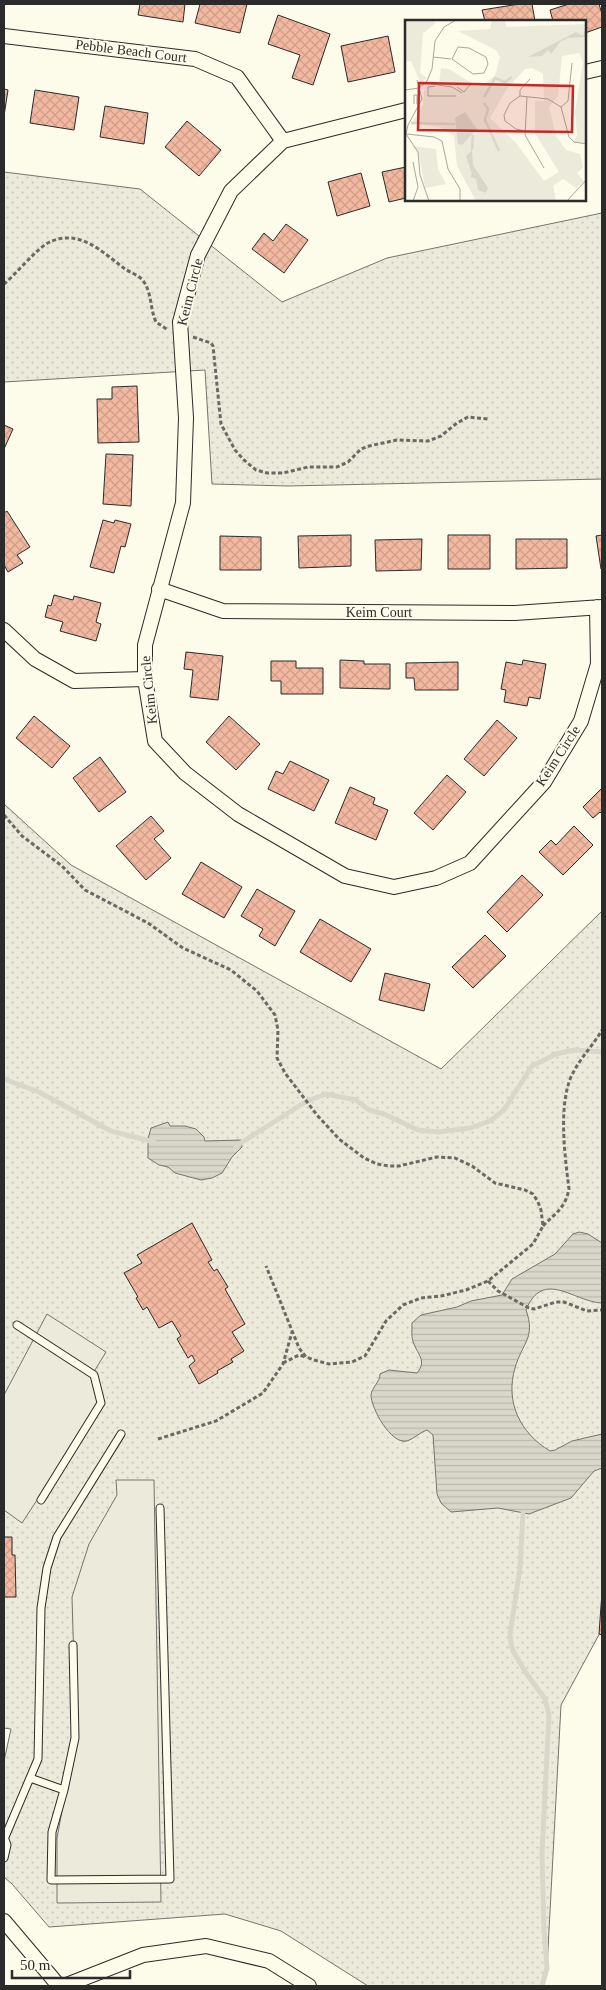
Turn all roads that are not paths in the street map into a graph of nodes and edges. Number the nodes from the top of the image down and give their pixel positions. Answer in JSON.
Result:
{"nodes":[{"id":1,"x":4,"y":36,"type":"edge"},
{"id":2,"x":602,"y":68,"type":"edge"},
{"id":3,"x":586,"y":72,"type":"edge"},
{"id":4,"x":405,"y":110,"type":"edge"},
{"id":5,"x":283,"y":141,"type":"junction"},
{"id":6,"x":159,"y":589,"type":"junction"},
{"id":7,"x":600,"y":607,"type":"edge"},
{"id":8,"x":4,"y":630,"type":"edge"},
{"id":9,"x":145,"y":679,"type":"junction"},
{"id":10,"x":17,"y":1325,"type":"dead end"},
{"id":11,"x":121,"y":1434,"type":"dead end"},
{"id":12,"x":41,"y":1500,"type":"dead end"},
{"id":13,"x":160,"y":1508,"type":"dead end"},
{"id":14,"x":73,"y":1645,"type":"dead end"},
{"id":15,"x":30,"y":1778,"type":"junction"},
{"id":16,"x":64,"y":1790,"type":"junction"},
{"id":17,"x":4,"y":1837,"type":"edge"},
{"id":18,"x":4,"y":1858,"type":"edge"},
{"id":19,"x":4,"y":1921,"type":"edge"},
{"id":20,"x":59,"y":1986,"type":"edge"},
{"id":21,"x":64,"y":1986,"type":"edge"},
{"id":22,"x":309,"y":1986,"type":"edge"}],
"edges":[{"from":1,"to":5,"type":"street","name":"Pebble Beach Court"},
{"from":2,"to":3,"type":"street"},
{"from":4,"to":5,"type":"street","name":"Keim Circle"},
{"from":5,"to":6,"type":"street","name":"Keim Circle"},
{"from":6,"to":7,"type":"street","name":"Keim Court"},
{"from":6,"to":9,"type":"street","name":"Keim Circle"},
{"from":7,"to":9,"type":"street","name":"Keim Circle"},
{"from":8,"to":9,"type":"street"},
{"from":10,"to":12,"type":"lane"},
{"from":11,"to":15,"type":"lane"},
{"from":13,"to":16,"type":"lane"},
{"from":14,"to":16,"type":"lane"},
{"from":15,"to":16,"type":"lane"},
{"from":15,"to":17,"type":"lane"},
{"from":17,"to":18,"type":"lane"},
{"from":19,"to":20,"type":"street"},
{"from":21,"to":22,"type":"street"}]}
